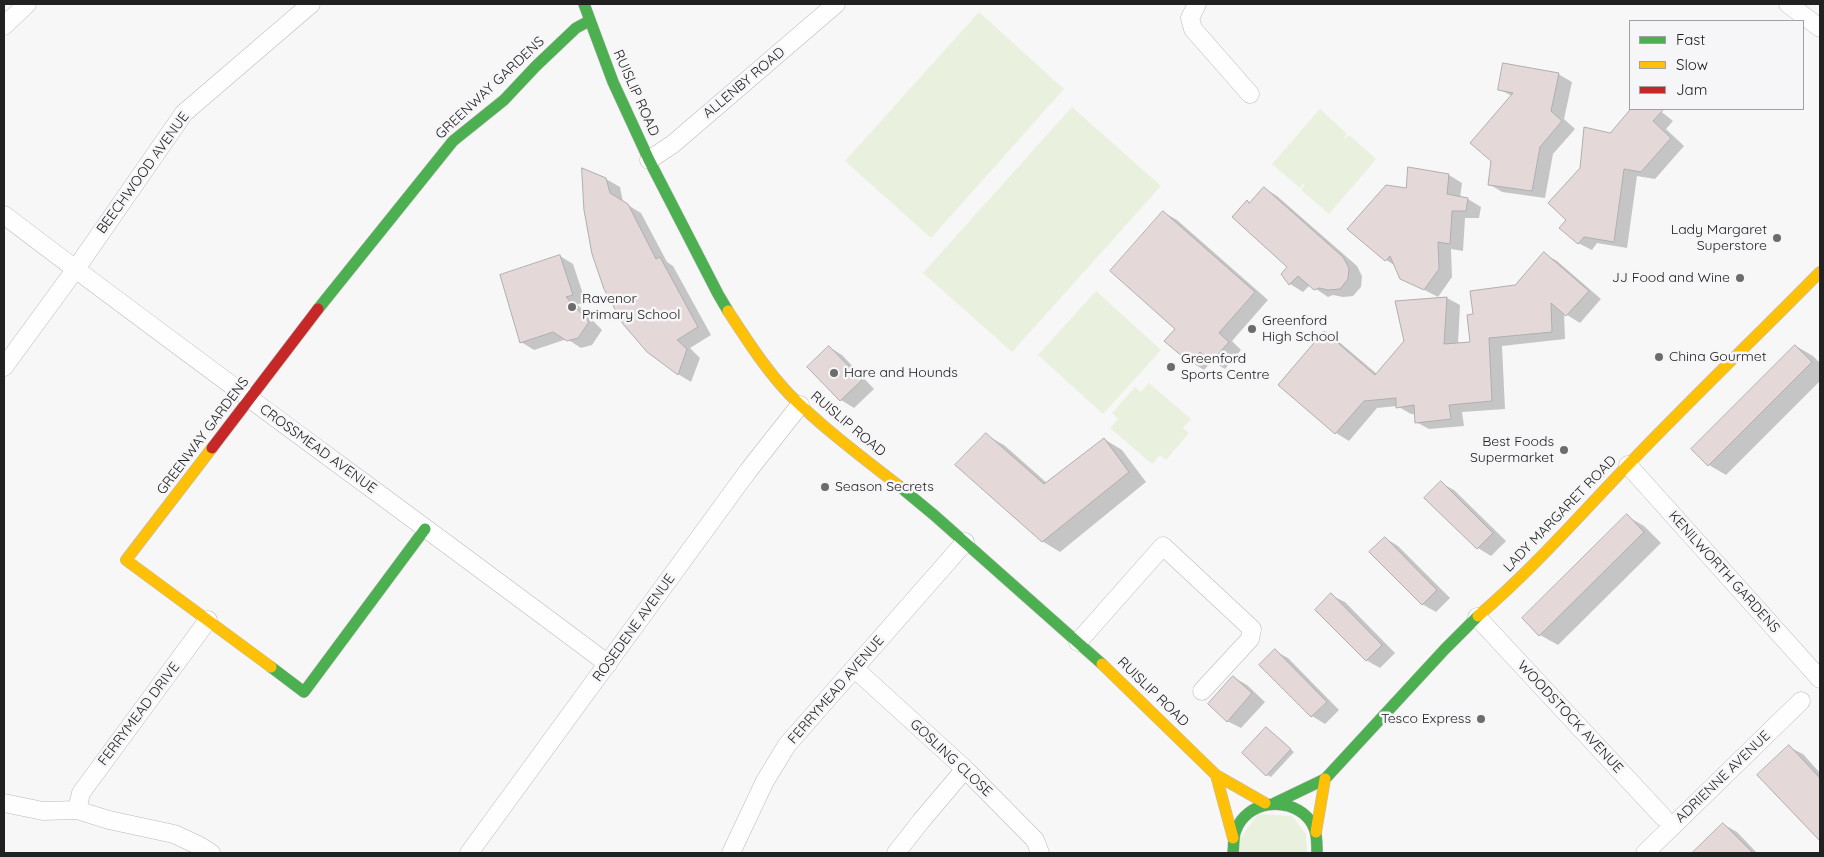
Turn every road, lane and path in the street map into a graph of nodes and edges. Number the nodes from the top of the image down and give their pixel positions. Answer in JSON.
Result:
{"nodes":[{"id":1,"x":26,"y":4,"type":"edge"},
{"id":2,"x":311,"y":4,"type":"edge"},
{"id":3,"x":584,"y":4,"type":"edge"},
{"id":4,"x":836,"y":4,"type":"edge"},
{"id":5,"x":1197,"y":4,"type":"edge"},
{"id":6,"x":1788,"y":4,"type":"edge"},
{"id":7,"x":589,"y":21,"type":"junction"},
{"id":8,"x":4,"y":26,"type":"edge"},
{"id":9,"x":1820,"y":28,"type":"edge"},
{"id":10,"x":1250,"y":94,"type":"dead end"},
{"id":11,"x":649,"y":160,"type":"junction"},
{"id":12,"x":4,"y":215,"type":"edge"},
{"id":13,"x":75,"y":270,"type":"junction"},
{"id":14,"x":1816,"y":284,"type":"edge"},
{"id":15,"x":4,"y":367,"type":"edge"},
{"id":16,"x":250,"y":400,"type":"junction"},
{"id":17,"x":800,"y":405,"type":"junction"},
{"id":18,"x":1628,"y":465,"type":"junction"},
{"id":19,"x":425,"y":529,"type":"junction"},
{"id":20,"x":965,"y":542,"type":"junction"},
{"id":21,"x":1477,"y":616,"type":"junction"},
{"id":22,"x":208,"y":620,"type":"junction"},
{"id":23,"x":1078,"y":642,"type":"junction"},
{"id":24,"x":608,"y":664,"type":"junction"},
{"id":25,"x":855,"y":669,"type":"junction"},
{"id":26,"x":1818,"y":683,"type":"edge"},
{"id":27,"x":1202,"y":691,"type":"dead end"},
{"id":28,"x":1801,"y":702,"type":"dead end"},
{"id":29,"x":965,"y":769,"type":"junction"},
{"id":30,"x":1216,"y":775,"type":"junction"},
{"id":31,"x":1325,"y":779,"type":"junction"},
{"id":32,"x":4,"y":803,"type":"edge"},
{"id":33,"x":1270,"y":803,"type":"junction"},
{"id":34,"x":77,"y":810,"type":"junction"},
{"id":35,"x":1662,"y":817,"type":"dead end"},
{"id":36,"x":1233,"y":838,"type":"junction"},
{"id":37,"x":1318,"y":843,"type":"edge"},
{"id":38,"x":211,"y":853,"type":"edge"},
{"id":39,"x":469,"y":853,"type":"edge"},
{"id":40,"x":731,"y":853,"type":"edge"},
{"id":41,"x":896,"y":853,"type":"edge"},
{"id":42,"x":1040,"y":853,"type":"edge"},
{"id":43,"x":1232,"y":853,"type":"edge"},
{"id":44,"x":1328,"y":853,"type":"edge"},
{"id":45,"x":1645,"y":853,"type":"edge"}],
"edges":[{"from":1,"to":8,"type":"street"},
{"from":2,"to":13,"type":"street","name":"BEECHWOOD AVENUE"},
{"from":3,"to":7,"type":"street","name":"RUISLIP ROAD"},
{"from":4,"to":11,"type":"street","name":"ALLENBY ROAD"},
{"from":5,"to":10,"type":"street"},
{"from":6,"to":9,"type":"street"},
{"from":7,"to":11,"type":"street","name":"RUISLIP ROAD"},
{"from":7,"to":16,"type":"street","name":"GREENWAY GARDENS"},
{"from":11,"to":17,"type":"street","name":"RUISLIP ROAD"},
{"from":12,"to":13,"type":"street","name":"CROSSMEAD AVENUE"},
{"from":13,"to":15,"type":"street","name":"BEECHWOOD AVENUE"},
{"from":13,"to":16,"type":"street","name":"CROSSMEAD AVENUE"},
{"from":14,"to":18,"type":"street","name":"LADY MARGARET ROAD"},
{"from":16,"to":19,"type":"street","name":"CROSSMEAD AVENUE"},
{"from":16,"to":22,"type":"street","name":"GREENWAY GARDENS"},
{"from":17,"to":20,"type":"street","name":"RUISLIP ROAD"},
{"from":17,"to":24,"type":"street","name":"ROSEDENE AVENUE"},
{"from":18,"to":21,"type":"street","name":"LADY MARGARET ROAD"},
{"from":18,"to":26,"type":"street","name":"KENILWORTH GARDENS"},
{"from":19,"to":22,"type":"street","name":"GREENWAY GARDENS"},
{"from":19,"to":24,"type":"street","name":"CROSSMEAD AVENUE"},
{"from":20,"to":23,"type":"street","name":"RUISLIP ROAD"},
{"from":20,"to":25,"type":"street","name":"FERRYMEAD AVENUE"},
{"from":21,"to":31,"type":"street","name":"LADY MARGARET ROAD"},
{"from":21,"to":35,"type":"street","name":"WOODSTOCK AVENUE"},
{"from":22,"to":34,"type":"street","name":"FERRYMEAD DRIVE"},
{"from":23,"to":27,"type":"street"},
{"from":23,"to":30,"type":"street","name":"RUISLIP ROAD"},
{"from":24,"to":39,"type":"street","name":"ROSEDENE AVENUE"},
{"from":25,"to":29,"type":"street","name":"GOSLING CLOSE"},
{"from":25,"to":40,"type":"street","name":"FERRYMEAD AVENUE"},
{"from":28,"to":45,"type":"street","name":"ADRIENNE AVENUE"},
{"from":29,"to":41,"type":"street"},
{"from":29,"to":42,"type":"street","name":"GOSLING CLOSE"},
{"from":30,"to":33,"type":"street","name":"RUISLIP ROAD"},
{"from":30,"to":36,"type":"street"},
{"from":31,"to":33,"type":"street","name":"LADY MARGARET ROAD"},
{"from":31,"to":37,"type":"street"},
{"from":32,"to":34,"type":"street"},
{"from":33,"to":36,"type":"street","name":"LADY MARGARET ROAD"},
{"from":33,"to":37,"type":"street","name":"RUISLIP ROAD"},
{"from":34,"to":38,"type":"street"},
{"from":36,"to":43,"type":"street"},
{"from":37,"to":44,"type":"street"}]}
